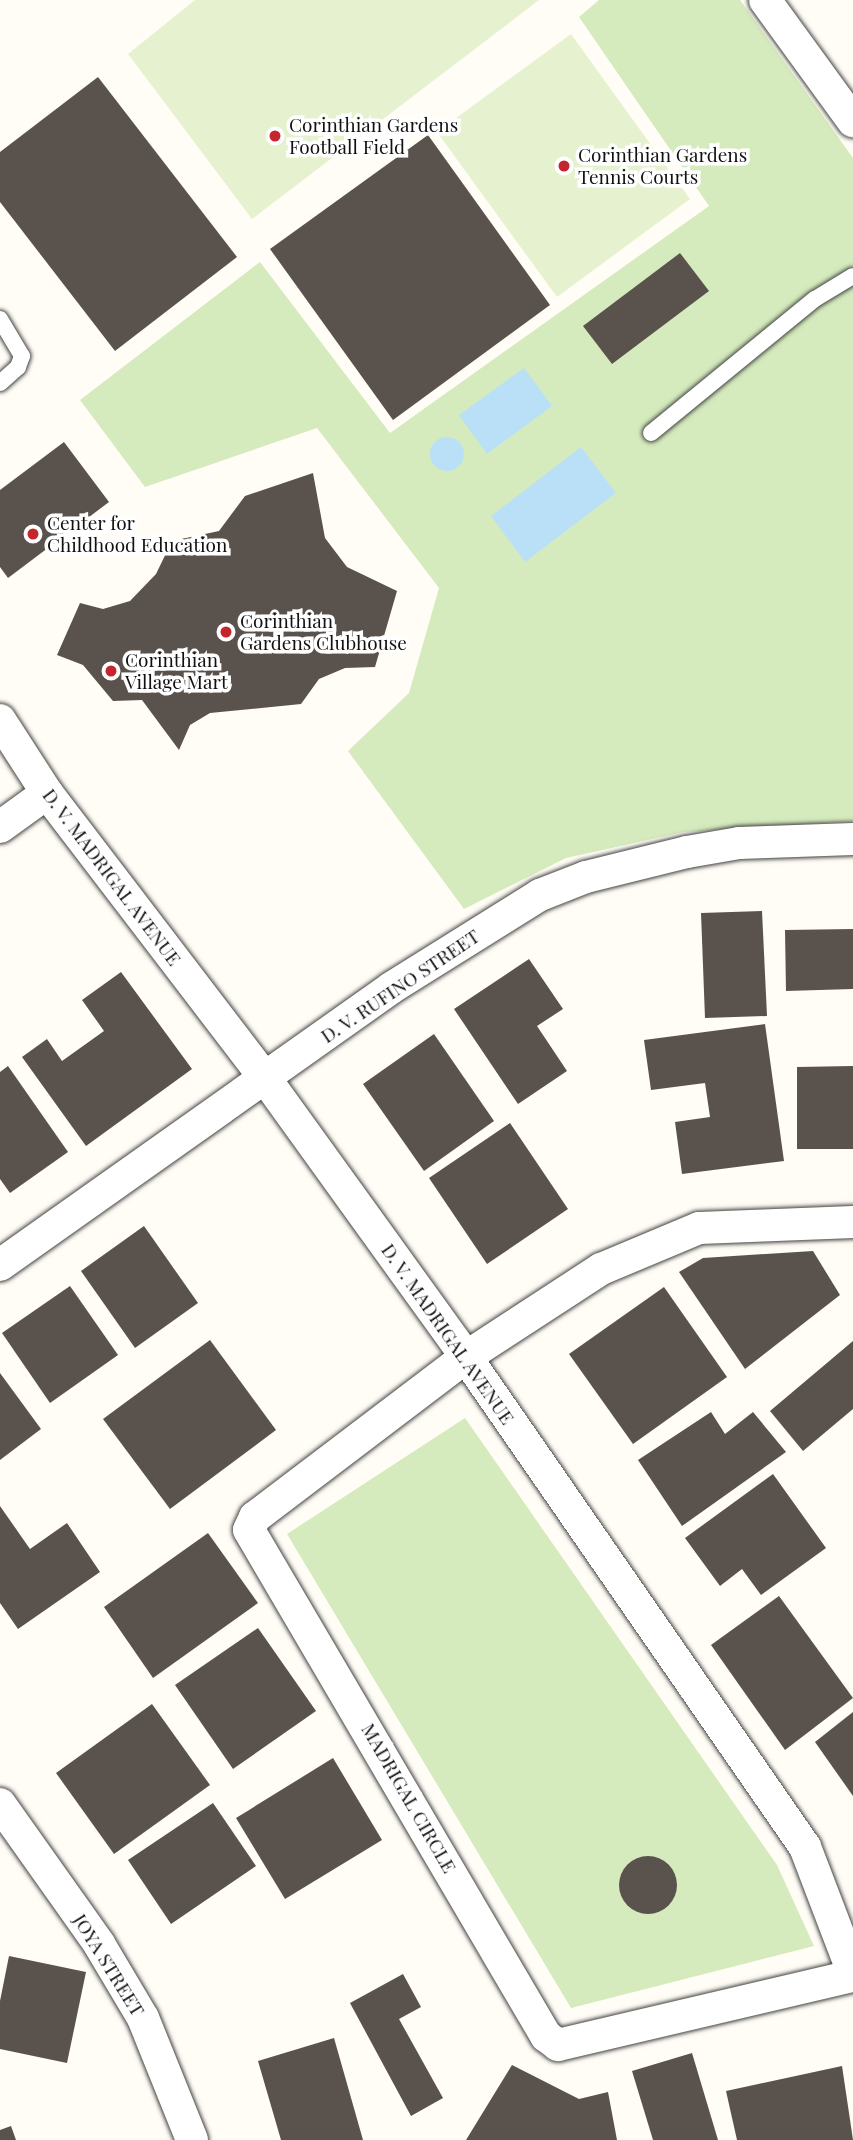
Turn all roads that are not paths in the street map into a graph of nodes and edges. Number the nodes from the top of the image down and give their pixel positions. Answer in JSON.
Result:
{"nodes":[{"id":1,"x":765,"y":0,"type":"edge"},
{"id":2,"x":853,"y":121,"type":"edge"},
{"id":3,"x":853,"y":276,"type":"edge"},
{"id":4,"x":0,"y":319,"type":"edge"},
{"id":5,"x":0,"y":383,"type":"edge"},
{"id":6,"x":650,"y":433,"type":"dead end"},
{"id":7,"x":0,"y":720,"type":"edge"},
{"id":8,"x":47,"y":793,"type":"junction"},
{"id":9,"x":0,"y":827,"type":"edge"},
{"id":10,"x":853,"y":839,"type":"edge"},
{"id":11,"x":265,"y":1078,"type":"junction"},
{"id":12,"x":852,"y":1223,"type":"edge"},
{"id":13,"x":0,"y":1265,"type":"edge"},
{"id":14,"x":466,"y":1357,"type":"junction"},
{"id":15,"x":0,"y":1804,"type":"edge"},
{"id":16,"x":853,"y":1975,"type":"edge"},
{"id":17,"x":192,"y":2140,"type":"edge"}],
"edges":[{"from":1,"to":2,"type":"street"},
{"from":3,"to":6,"type":"lane"},
{"from":4,"to":5,"type":"lane"},
{"from":7,"to":8,"type":"street","name":"D. V. MADRIGAL AVENUE"},
{"from":8,"to":9,"type":"street"},
{"from":8,"to":11,"type":"street","name":"D. V. MADRIGAL AVENUE"},
{"from":10,"to":11,"type":"street","name":"D. V. RUFINO STREET"},
{"from":11,"to":13,"type":"street","name":"D. V. RUFINO STREET"},
{"from":11,"to":14,"type":"street","name":"D. V. MADRIGAL AVENUE"},
{"from":12,"to":14,"type":"street"},
{"from":14,"to":16,"type":"street","name":"D. V. MADRIGAL AVENUE"},
{"from":14,"to":16,"type":"street","name":"MADRIGAL CIRCLE"},
{"from":15,"to":17,"type":"street","name":"JOYA STREET"}]}
